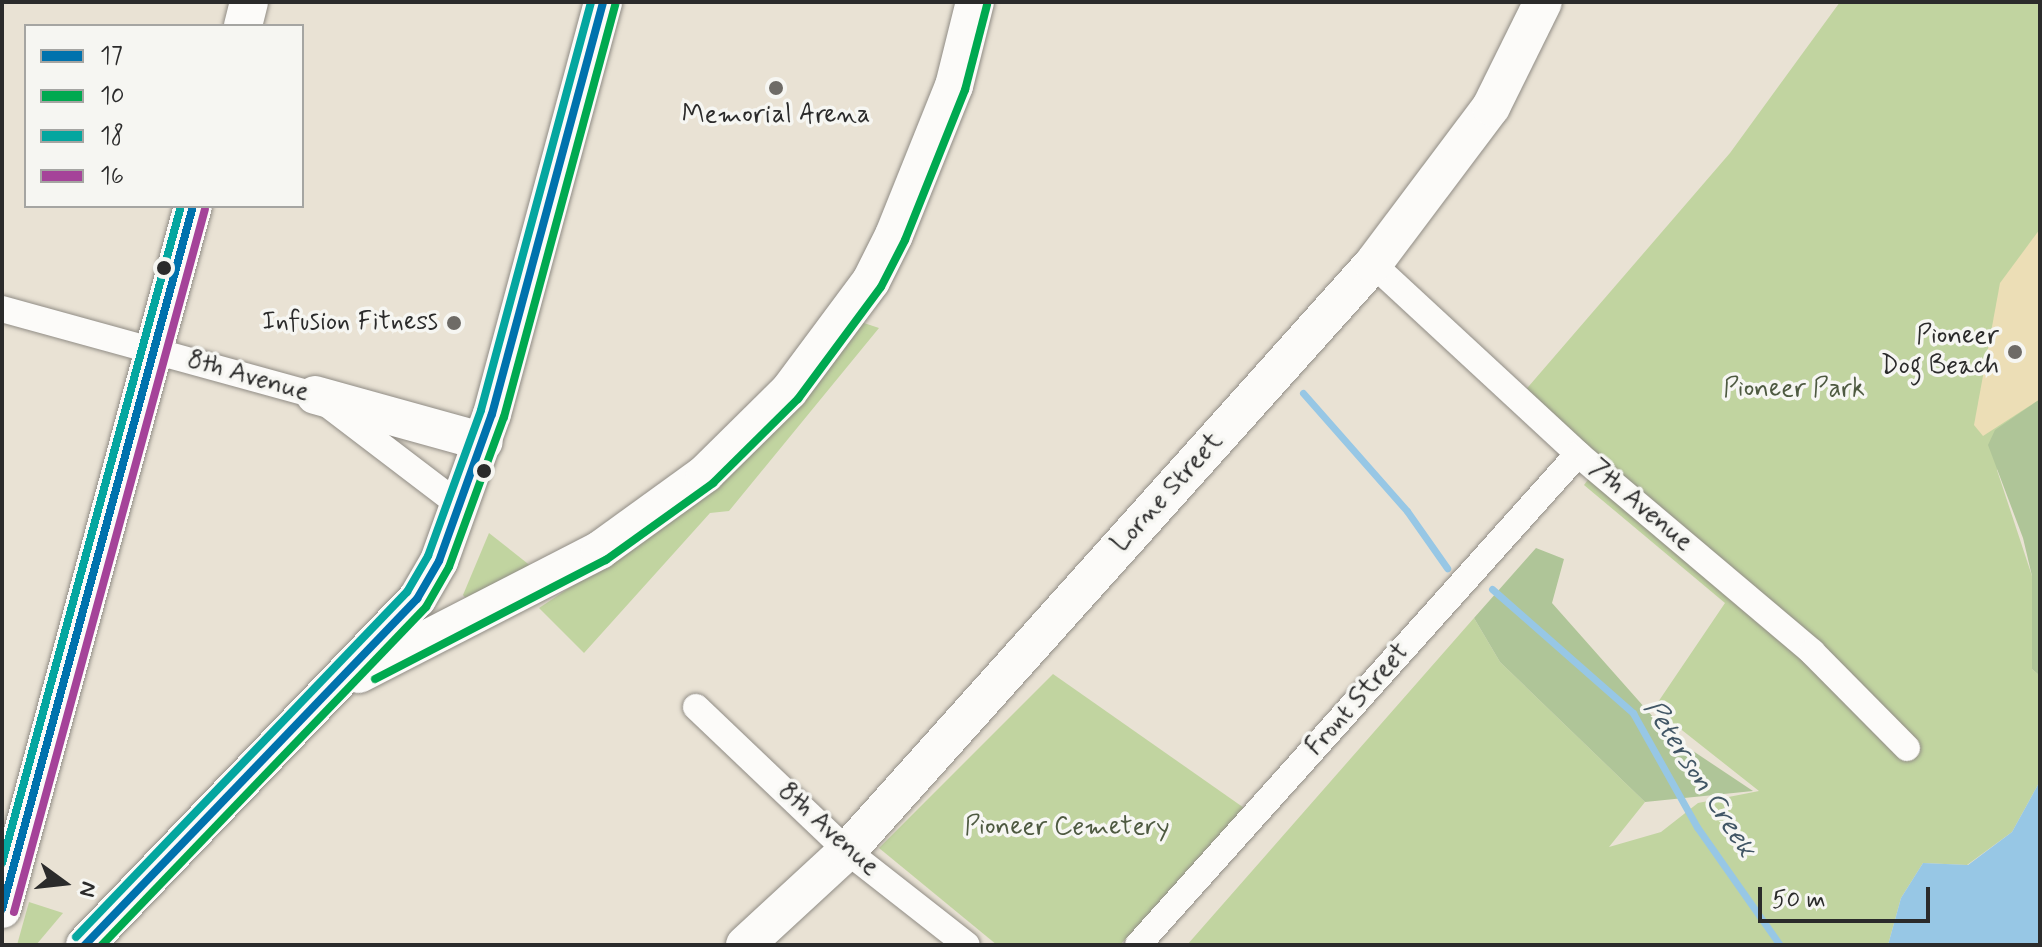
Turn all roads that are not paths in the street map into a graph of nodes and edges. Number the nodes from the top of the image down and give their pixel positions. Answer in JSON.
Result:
{"nodes":[{"id":1,"x":249,"y":2,"type":"edge"},
{"id":2,"x":603,"y":2,"type":"edge"},
{"id":3,"x":975,"y":2,"type":"edge"},
{"id":4,"x":1543,"y":2,"type":"edge"},
{"id":5,"x":244,"y":24,"type":"edge"},
{"id":6,"x":192,"y":208,"type":"edge"},
{"id":7,"x":1373,"y":264,"type":"junction"},
{"id":8,"x":2,"y":309,"type":"edge"},
{"id":9,"x":155,"y":349,"type":"junction"},
{"id":10,"x":315,"y":395,"type":"junction"},
{"id":11,"x":484,"y":442,"type":"junction"},
{"id":12,"x":1578,"y":454,"type":"junction"},
{"id":13,"x":462,"y":507,"type":"junction"},
{"id":14,"x":335,"y":686,"type":"junction"},
{"id":15,"x":696,"y":707,"type":"dead end"},
{"id":16,"x":1907,"y":748,"type":"dead end"},
{"id":17,"x":847,"y":851,"type":"junction"},
{"id":18,"x":2,"y":909,"type":"edge"},
{"id":19,"x":85,"y":945,"type":"edge"},
{"id":20,"x":745,"y":945,"type":"edge"},
{"id":21,"x":967,"y":945,"type":"edge"},
{"id":22,"x":1138,"y":945,"type":"edge"}],
"edges":[{"from":1,"to":5,"type":"street"},
{"from":2,"to":11,"type":"street"},
{"from":3,"to":14,"type":"street"},
{"from":4,"to":7,"type":"street","name":"Lorne Street"},
{"from":6,"to":9,"type":"street"},
{"from":7,"to":12,"type":"street","name":"7th Avenue"},
{"from":7,"to":17,"type":"street","name":"Lorne Street"},
{"from":8,"to":9,"type":"street","name":"8th Avenue"},
{"from":9,"to":10,"type":"street","name":"8th Avenue"},
{"from":9,"to":18,"type":"street"},
{"from":10,"to":11,"type":"street"},
{"from":10,"to":13,"type":"street","name":"8th Avenue"},
{"from":11,"to":13,"type":"street"},
{"from":12,"to":16,"type":"street","name":"7th Avenue"},
{"from":12,"to":22,"type":"street","name":"Front Street"},
{"from":13,"to":14,"type":"street"},
{"from":14,"to":19,"type":"street"},
{"from":15,"to":17,"type":"street","name":"8th Avenue"},
{"from":17,"to":20,"type":"street","name":"Lorne Street"},
{"from":17,"to":21,"type":"street","name":"8th Avenue"}]}
